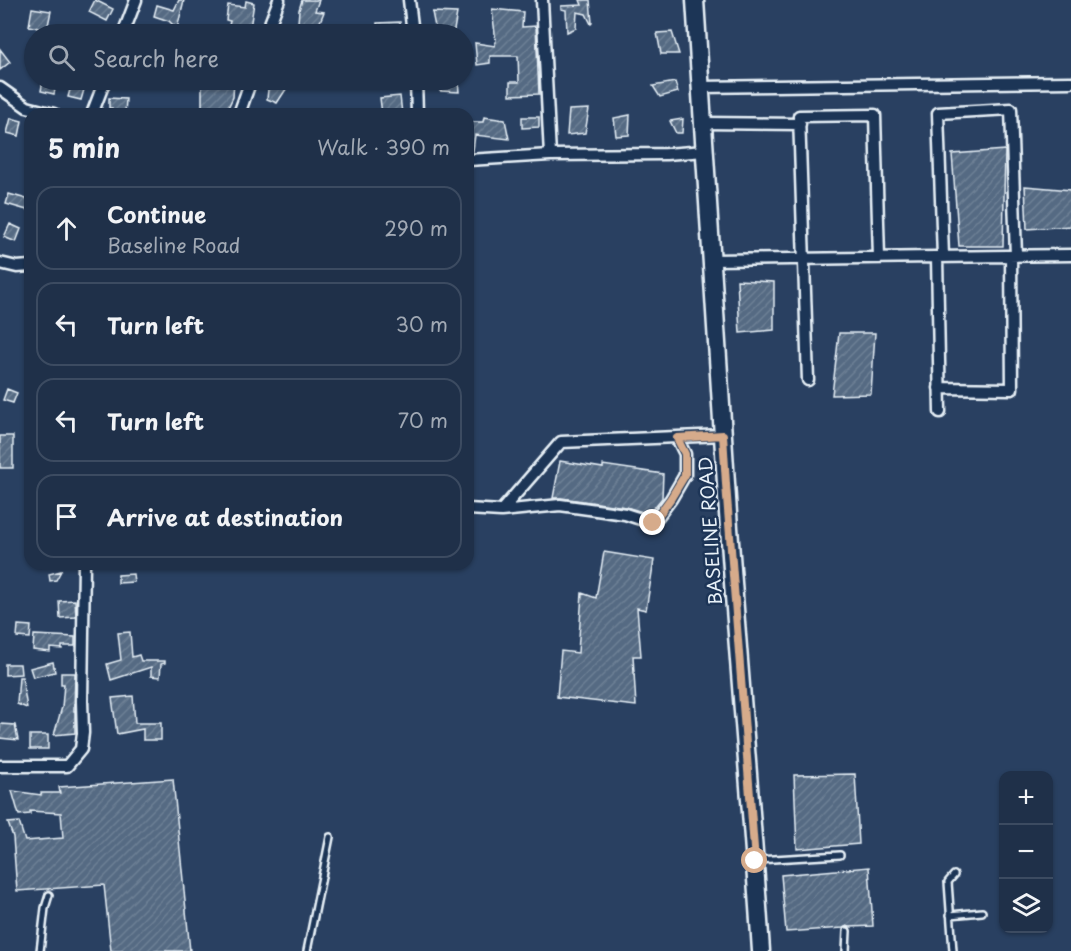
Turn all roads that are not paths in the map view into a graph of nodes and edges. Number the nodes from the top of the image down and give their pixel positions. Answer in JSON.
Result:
{"nodes":[{"id":1,"x":136,"y":0,"type":"edge"},
{"id":2,"x":279,"y":0,"type":"edge"},
{"id":3,"x":409,"y":0,"type":"edge"},
{"id":4,"x":542,"y":0,"type":"edge"},
{"id":5,"x":695,"y":0,"type":"edge"},
{"id":6,"x":127,"y":24,"type":"edge"},
{"id":7,"x":270,"y":24,"type":"edge"},
{"id":8,"x":412,"y":24,"type":"edge"},
{"id":9,"x":1071,"y":82,"type":"edge"},
{"id":10,"x":701,"y":87,"type":"junction"},
{"id":11,"x":0,"y":88,"type":"edge"},
{"id":12,"x":101,"y":90,"type":"edge"},
{"id":13,"x":247,"y":90,"type":"edge"},
{"id":14,"x":416,"y":90,"type":"edge"},
{"id":15,"x":31,"y":108,"type":"edge"},
{"id":16,"x":94,"y":108,"type":"edge"},
{"id":17,"x":241,"y":108,"type":"edge"},
{"id":18,"x":417,"y":108,"type":"edge"},
{"id":19,"x":704,"y":123,"type":"junction"},
{"id":20,"x":800,"y":124,"type":"junction"},
{"id":21,"x":705,"y":151,"type":"junction"},
{"id":22,"x":550,"y":155,"type":"junction"},
{"id":23,"x":474,"y":160,"type":"edge"},
{"id":24,"x":1071,"y":255,"type":"edge"},
{"id":25,"x":1013,"y":256,"type":"junction"},
{"id":26,"x":940,"y":257,"type":"junction"},
{"id":27,"x":879,"y":258,"type":"junction"},
{"id":28,"x":804,"y":259,"type":"junction"},
{"id":29,"x":711,"y":260,"type":"junction"},
{"id":30,"x":0,"y":263,"type":"edge"},
{"id":31,"x":24,"y":266,"type":"edge"},
{"id":32,"x":808,"y":380,"type":"dead end"},
{"id":33,"x":939,"y":388,"type":"junction"},
{"id":34,"x":940,"y":412,"type":"dead end"},
{"id":35,"x":723,"y":435,"type":"junction"},
{"id":36,"x":677,"y":438,"type":"junction"},
{"id":37,"x":474,"y":509,"type":"edge"},
{"id":38,"x":501,"y":511,"type":"junction"},
{"id":39,"x":84,"y":570,"type":"edge"},
{"id":40,"x":0,"y":766,"type":"edge"},
{"id":41,"x":330,"y":837,"type":"dead end"},
{"id":42,"x":840,"y":855,"type":"dead end"},
{"id":43,"x":755,"y":861,"type":"junction"},
{"id":44,"x":954,"y":875,"type":"dead end"},
{"id":45,"x":49,"y":895,"type":"dead end"},
{"id":46,"x":982,"y":912,"type":"dead end"},
{"id":47,"x":950,"y":915,"type":"junction"},
{"id":48,"x":847,"y":931,"type":"dead end"},
{"id":49,"x":39,"y":951,"type":"edge"},
{"id":50,"x":307,"y":951,"type":"edge"},
{"id":51,"x":761,"y":951,"type":"edge"},
{"id":52,"x":846,"y":951,"type":"edge"},
{"id":53,"x":953,"y":951,"type":"edge"}],
"edges":[{"from":1,"to":6,"type":"street"},
{"from":2,"to":7,"type":"street"},
{"from":3,"to":8,"type":"street"},
{"from":4,"to":22,"type":"street"},
{"from":5,"to":10,"type":"main road","name":"BASELINE ROAD"},
{"from":9,"to":10,"type":"street"},
{"from":10,"to":19,"type":"main road","name":"BASELINE ROAD"},
{"from":11,"to":15,"type":"street"},
{"from":12,"to":16,"type":"street"},
{"from":13,"to":17,"type":"street"},
{"from":14,"to":18,"type":"street"},
{"from":19,"to":20,"type":"street"},
{"from":19,"to":21,"type":"main road","name":"BASELINE ROAD"},
{"from":20,"to":27,"type":"street"},
{"from":20,"to":28,"type":"street"},
{"from":21,"to":22,"type":"street"},
{"from":21,"to":29,"type":"main road","name":"BASELINE ROAD"},
{"from":22,"to":23,"type":"street"},
{"from":24,"to":25,"type":"street"},
{"from":25,"to":26,"type":"street"},
{"from":25,"to":26,"type":"street"},
{"from":25,"to":33,"type":"street"},
{"from":26,"to":27,"type":"street"},
{"from":26,"to":33,"type":"street"},
{"from":27,"to":28,"type":"street"},
{"from":28,"to":29,"type":"street"},
{"from":28,"to":32,"type":"street"},
{"from":29,"to":35,"type":"main road","name":"BASELINE ROAD"},
{"from":30,"to":31,"type":"street"},
{"from":33,"to":34,"type":"street"},
{"from":35,"to":36,"type":"street"},
{"from":35,"to":43,"type":"main road","name":"BASELINE ROAD"},
{"from":36,"to":38,"type":"street"},
{"from":36,"to":38,"type":"street"},
{"from":37,"to":38,"type":"street"},
{"from":39,"to":40,"type":"street"},
{"from":41,"to":50,"type":"lane"},
{"from":42,"to":43,"type":"lane"},
{"from":43,"to":51,"type":"main road","name":"BASELINE ROAD"},
{"from":44,"to":47,"type":"lane"},
{"from":45,"to":49,"type":"lane"},
{"from":46,"to":47,"type":"lane"},
{"from":47,"to":53,"type":"lane"},
{"from":48,"to":52,"type":"lane"}]}
